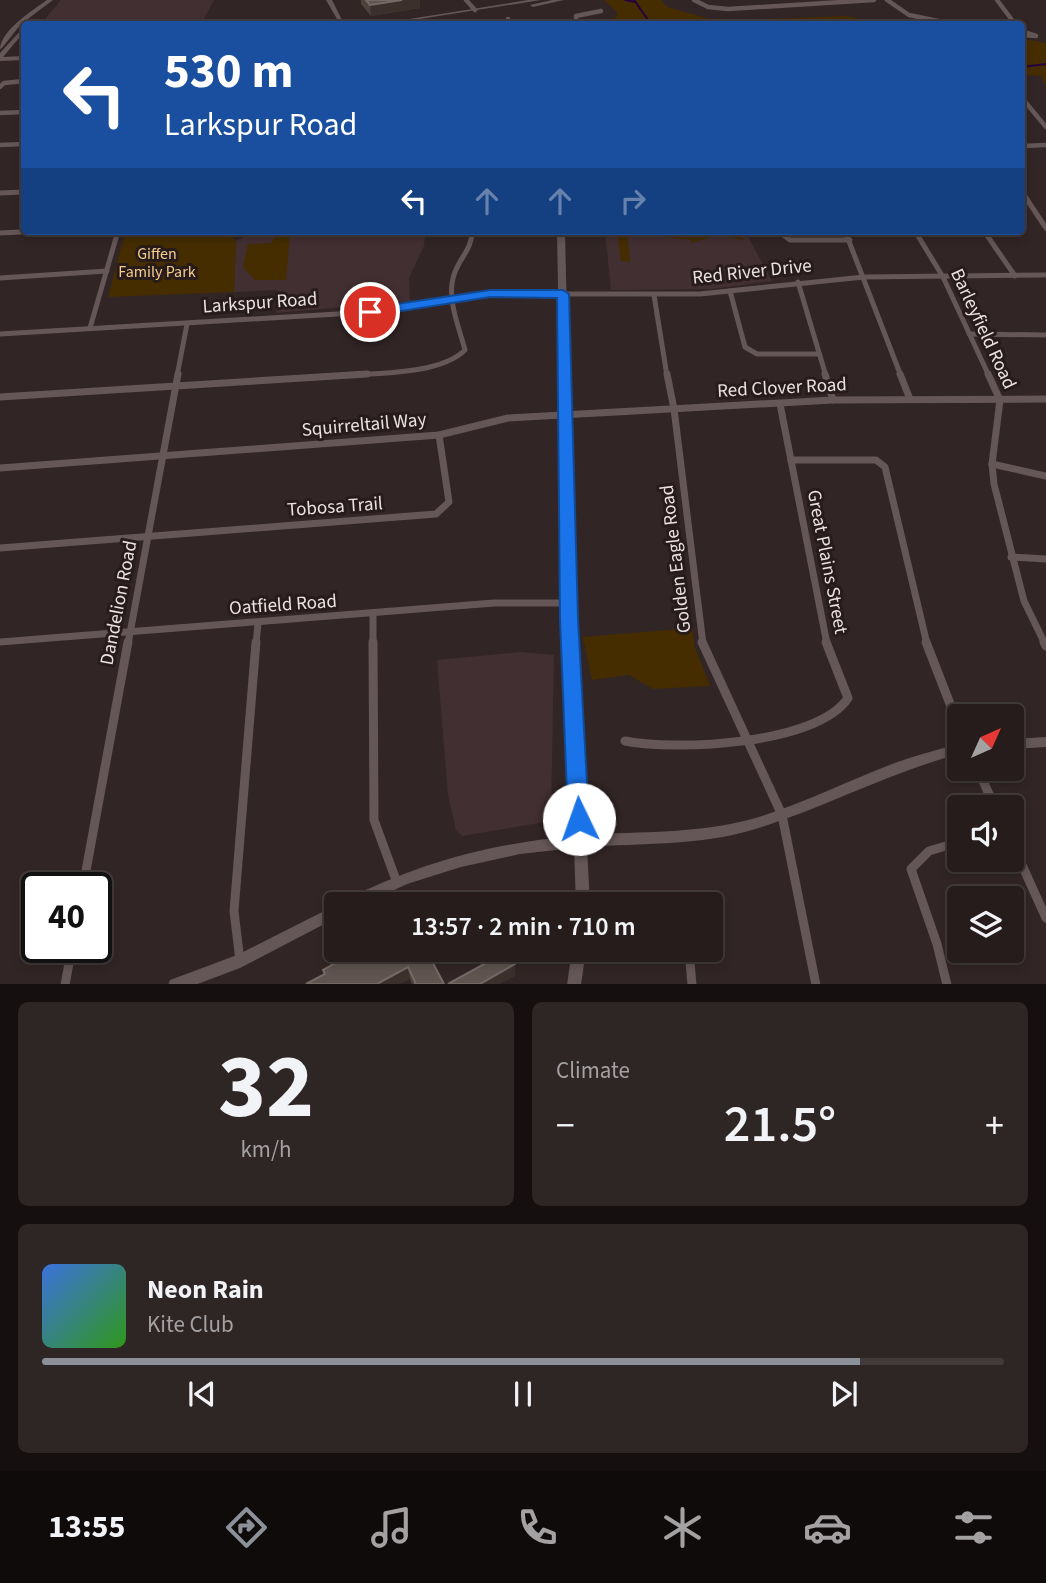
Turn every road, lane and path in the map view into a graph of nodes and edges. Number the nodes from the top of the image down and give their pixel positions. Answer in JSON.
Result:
{"nodes":[{"id":1,"x":50,"y":0,"type":"edge"},
{"id":2,"x":329,"y":0,"type":"edge"},
{"id":3,"x":466,"y":0,"type":"edge"},
{"id":4,"x":538,"y":0,"type":"edge"},
{"id":5,"x":561,"y":0,"type":"edge"},
{"id":6,"x":694,"y":0,"type":"edge"},
{"id":7,"x":758,"y":0,"type":"edge"},
{"id":8,"x":874,"y":0,"type":"edge"},
{"id":9,"x":887,"y":0,"type":"edge"},
{"id":10,"x":998,"y":0,"type":"edge"},
{"id":11,"x":822,"y":2,"type":"edge"},
{"id":12,"x":41,"y":3,"type":"edge"},
{"id":13,"x":763,"y":7,"type":"junction"},
{"id":14,"x":475,"y":10,"type":"junction"},
{"id":15,"x":601,"y":11,"type":"dead end"},
{"id":16,"x":28,"y":21,"type":"edge"},
{"id":17,"x":340,"y":21,"type":"edge"},
{"id":18,"x":401,"y":21,"type":"edge"},
{"id":19,"x":427,"y":21,"type":"edge"},
{"id":20,"x":576,"y":21,"type":"edge"},
{"id":21,"x":938,"y":21,"type":"edge"},
{"id":22,"x":1013,"y":21,"type":"edge"},
{"id":23,"x":21,"y":23,"type":"edge"},
{"id":24,"x":21,"y":33,"type":"edge"},
{"id":25,"x":0,"y":47,"type":"edge"},
{"id":26,"x":0,"y":60,"type":"edge"},
{"id":27,"x":21,"y":60,"type":"edge"},
{"id":28,"x":21,"y":82,"type":"edge"},
{"id":29,"x":0,"y":87,"type":"edge"},
{"id":30,"x":1025,"y":102,"type":"edge"},
{"id":31,"x":21,"y":112,"type":"edge"},
{"id":32,"x":0,"y":113,"type":"edge"},
{"id":33,"x":1046,"y":127,"type":"edge"},
{"id":34,"x":21,"y":144,"type":"edge"},
{"id":35,"x":0,"y":145,"type":"edge"},
{"id":36,"x":1046,"y":145,"type":"edge"},
{"id":37,"x":1025,"y":146,"type":"edge"},
{"id":38,"x":21,"y":192,"type":"edge"},
{"id":39,"x":0,"y":193,"type":"edge"},
{"id":40,"x":1025,"y":196,"type":"edge"},
{"id":41,"x":1046,"y":228,"type":"edge"},
{"id":42,"x":21,"y":232,"type":"edge"},
{"id":43,"x":0,"y":233,"type":"edge"},
{"id":44,"x":117,"y":235,"type":"edge"},
{"id":45,"x":471,"y":235,"type":"edge"},
{"id":46,"x":561,"y":235,"type":"edge"},
{"id":47,"x":783,"y":235,"type":"edge"},
{"id":48,"x":847,"y":235,"type":"edge"},
{"id":49,"x":917,"y":235,"type":"edge"},
{"id":50,"x":987,"y":235,"type":"edge"},
{"id":51,"x":849,"y":240,"type":"junction"},
{"id":52,"x":107,"y":271,"type":"junction"},
{"id":53,"x":1046,"y":275,"type":"edge"},
{"id":54,"x":1015,"y":276,"type":"junction"},
{"id":55,"x":864,"y":277,"type":"junction"},
{"id":56,"x":943,"y":277,"type":"junction"},
{"id":57,"x":0,"y":278,"type":"edge"},
{"id":58,"x":797,"y":282,"type":"junction"},
{"id":59,"x":730,"y":291,"type":"junction"},
{"id":60,"x":563,"y":294,"type":"junction"},
{"id":61,"x":654,"y":295,"type":"junction"},
{"id":62,"x":453,"y":298,"type":"junction"},
{"id":63,"x":187,"y":324,"type":"junction"},
{"id":64,"x":90,"y":328,"type":"junction"},
{"id":65,"x":0,"y":334,"type":"edge"},
{"id":66,"x":969,"y":334,"type":"junction"},
{"id":67,"x":1046,"y":335,"type":"edge"},
{"id":68,"x":819,"y":354,"type":"junction"},
{"id":69,"x":174,"y":386,"type":"junction"},
{"id":70,"x":0,"y":397,"type":"edge"},
{"id":71,"x":910,"y":399,"type":"junction"},
{"id":72,"x":1046,"y":399,"type":"edge"},
{"id":73,"x":833,"y":400,"type":"junction"},
{"id":74,"x":1000,"y":400,"type":"junction"},
{"id":75,"x":779,"y":404,"type":"junction"},
{"id":76,"x":674,"y":409,"type":"junction"},
{"id":77,"x":565,"y":416,"type":"junction"},
{"id":78,"x":439,"y":435,"type":"junction"},
{"id":79,"x":164,"y":457,"type":"junction"},
{"id":80,"x":791,"y":460,"type":"junction"},
{"id":81,"x":992,"y":464,"type":"junction"},
{"id":82,"x":0,"y":468,"type":"edge"},
{"id":83,"x":1046,"y":476,"type":"edge"},
{"id":84,"x":149,"y":536,"type":"junction"},
{"id":85,"x":0,"y":548,"type":"edge"},
{"id":86,"x":1011,"y":557,"type":"junction"},
{"id":87,"x":1046,"y":559,"type":"edge"},
{"id":88,"x":569,"y":603,"type":"junction"},
{"id":89,"x":373,"y":614,"type":"junction"},
{"id":90,"x":258,"y":623,"type":"junction"},
{"id":91,"x":131,"y":633,"type":"junction"},
{"id":92,"x":0,"y":642,"type":"edge"},
{"id":93,"x":1046,"y":646,"type":"edge"},
{"id":94,"x":950,"y":704,"type":"edge"},
{"id":95,"x":747,"y":738,"type":"junction"},
{"id":96,"x":625,"y":741,"type":"dead end"},
{"id":97,"x":1046,"y":741,"type":"edge"},
{"id":98,"x":1024,"y":743,"type":"edge"},
{"id":99,"x":947,"y":751,"type":"edge"},
{"id":100,"x":782,"y":815,"type":"junction"},
{"id":101,"x":580,"y":841,"type":"junction"},
{"id":102,"x":947,"y":846,"type":"edge"},
{"id":103,"x":1024,"y":869,"type":"edge"},
{"id":104,"x":86,"y":872,"type":"edge"},
{"id":105,"x":396,"y":880,"type":"junction"},
{"id":106,"x":373,"y":892,"type":"edge"},
{"id":107,"x":582,"y":892,"type":"edge"},
{"id":108,"x":324,"y":917,"type":"edge"},
{"id":109,"x":1046,"y":918,"type":"edge"},
{"id":110,"x":240,"y":961,"type":"junction"},
{"id":111,"x":577,"y":962,"type":"edge"},
{"id":112,"x":690,"y":962,"type":"edge"},
{"id":113,"x":69,"y":963,"type":"edge"},
{"id":114,"x":65,"y":984,"type":"edge"},
{"id":115,"x":178,"y":984,"type":"edge"},
{"id":116,"x":574,"y":984,"type":"edge"},
{"id":117,"x":692,"y":984,"type":"edge"},
{"id":118,"x":816,"y":984,"type":"edge"},
{"id":119,"x":947,"y":984,"type":"edge"}],
"edges":[{"from":1,"to":12,"type":"street"},
{"from":2,"to":17,"type":"street"},
{"from":3,"to":14,"type":"street"},
{"from":4,"to":14,"type":"street"},
{"from":5,"to":19,"type":"street"},
{"from":6,"to":13,"type":"street"},
{"from":7,"to":13,"type":"street"},
{"from":8,"to":11,"type":"street"},
{"from":9,"to":21,"type":"street"},
{"from":10,"to":22,"type":"street"},
{"from":11,"to":13,"type":"street"},
{"from":12,"to":16,"type":"street"},
{"from":14,"to":18,"type":"street"},
{"from":15,"to":20,"type":"street"},
{"from":23,"to":25,"type":"street"},
{"from":24,"to":26,"type":"street"},
{"from":26,"to":27,"type":"street"},
{"from":28,"to":29,"type":"street"},
{"from":30,"to":33,"type":"street"},
{"from":31,"to":32,"type":"street"},
{"from":34,"to":35,"type":"street"},
{"from":36,"to":37,"type":"street"},
{"from":38,"to":39,"type":"street"},
{"from":40,"to":41,"type":"street"},
{"from":42,"to":43,"type":"street"},
{"from":44,"to":52,"type":"street"},
{"from":45,"to":62,"type":"street"},
{"from":46,"to":60,"type":"street"},
{"from":47,"to":51,"type":"street"},
{"from":48,"to":51,"type":"street"},
{"from":49,"to":56,"type":"street","name":"Barleyfield Road"},
{"from":50,"to":54,"type":"street"},
{"from":51,"to":55,"type":"street"},
{"from":52,"to":57,"type":"street"},
{"from":52,"to":64,"type":"street"},
{"from":53,"to":54,"type":"street","name":"Red River Drive"},
{"from":54,"to":56,"type":"street","name":"Red River Drive"},
{"from":55,"to":56,"type":"street","name":"Red River Drive"},
{"from":55,"to":58,"type":"street","name":"Red River Drive"},
{"from":55,"to":71,"type":"street"},
{"from":56,"to":66,"type":"street","name":"Barleyfield Road"},
{"from":58,"to":59,"type":"street","name":"Red River Drive"},
{"from":58,"to":68,"type":"street"},
{"from":59,"to":61,"type":"street","name":"Red River Drive"},
{"from":59,"to":68,"type":"street"},
{"from":60,"to":61,"type":"street","name":"Red River Drive"},
{"from":60,"to":62,"type":"street","name":"Larkspur Road"},
{"from":60,"to":77,"type":"street"},
{"from":61,"to":76,"type":"street","name":"Golden Eagle Road"},
{"from":62,"to":63,"type":"street","name":"Larkspur Road"},
{"from":62,"to":69,"type":"street"},
{"from":63,"to":64,"type":"street","name":"Larkspur Road"},
{"from":63,"to":69,"type":"street","name":"Dandelion Road"},
{"from":64,"to":65,"type":"street","name":"Larkspur Road"},
{"from":66,"to":67,"type":"street"},
{"from":66,"to":74,"type":"street","name":"Barleyfield Road"},
{"from":68,"to":73,"type":"street"},
{"from":69,"to":70,"type":"street"},
{"from":69,"to":79,"type":"street","name":"Dandelion Road"},
{"from":71,"to":73,"type":"street","name":"Red Clover Road"},
{"from":71,"to":74,"type":"street","name":"Red Clover Road"},
{"from":72,"to":74,"type":"street","name":"Red Clover Road"},
{"from":73,"to":75,"type":"street","name":"Red Clover Road"},
{"from":74,"to":81,"type":"street","name":"Barleyfield Road"},
{"from":75,"to":76,"type":"street","name":"Red Clover Road"},
{"from":75,"to":80,"type":"street","name":"Great Plains Street"},
{"from":76,"to":77,"type":"street","name":"Red Clover Road"},
{"from":76,"to":95,"type":"street","name":"Golden Eagle Road"},
{"from":77,"to":78,"type":"street","name":"Squirreltail Way"},
{"from":77,"to":88,"type":"street"},
{"from":78,"to":79,"type":"street","name":"Squirreltail Way"},
{"from":78,"to":84,"type":"street","name":"Tobosa Trail"},
{"from":79,"to":82,"type":"street","name":"Squirreltail Way"},
{"from":79,"to":84,"type":"street","name":"Dandelion Road"},
{"from":80,"to":94,"type":"street"},
{"from":80,"to":95,"type":"street","name":"Great Plains Street"},
{"from":81,"to":83,"type":"street"},
{"from":81,"to":86,"type":"street","name":"Barleyfield Road"},
{"from":84,"to":85,"type":"street"},
{"from":84,"to":91,"type":"street","name":"Dandelion Road"},
{"from":86,"to":87,"type":"street"},
{"from":86,"to":93,"type":"street","name":"Barleyfield Road"},
{"from":88,"to":89,"type":"street","name":"Oatfield Road"},
{"from":88,"to":101,"type":"street"},
{"from":89,"to":90,"type":"street","name":"Oatfield Road"},
{"from":89,"to":105,"type":"street"},
{"from":90,"to":91,"type":"street","name":"Oatfield Road"},
{"from":90,"to":110,"type":"street"},
{"from":91,"to":92,"type":"street","name":"Oatfield Road"},
{"from":91,"to":104,"type":"street","name":"Dandelion Road"},
{"from":95,"to":96,"type":"street"},
{"from":95,"to":100,"type":"street","name":"Golden Eagle Road"},
{"from":97,"to":98,"type":"street"},
{"from":99,"to":100,"type":"street"},
{"from":100,"to":101,"type":"street"},
{"from":100,"to":118,"type":"street","name":"Golden Eagle Road"},
{"from":101,"to":105,"type":"street"},
{"from":101,"to":107,"type":"street"},
{"from":102,"to":119,"type":"street"},
{"from":103,"to":109,"type":"street"},
{"from":105,"to":106,"type":"street"},
{"from":108,"to":110,"type":"street"},
{"from":110,"to":115,"type":"street"},
{"from":111,"to":116,"type":"street"},
{"from":112,"to":117,"type":"street"},
{"from":113,"to":114,"type":"street"}]}
